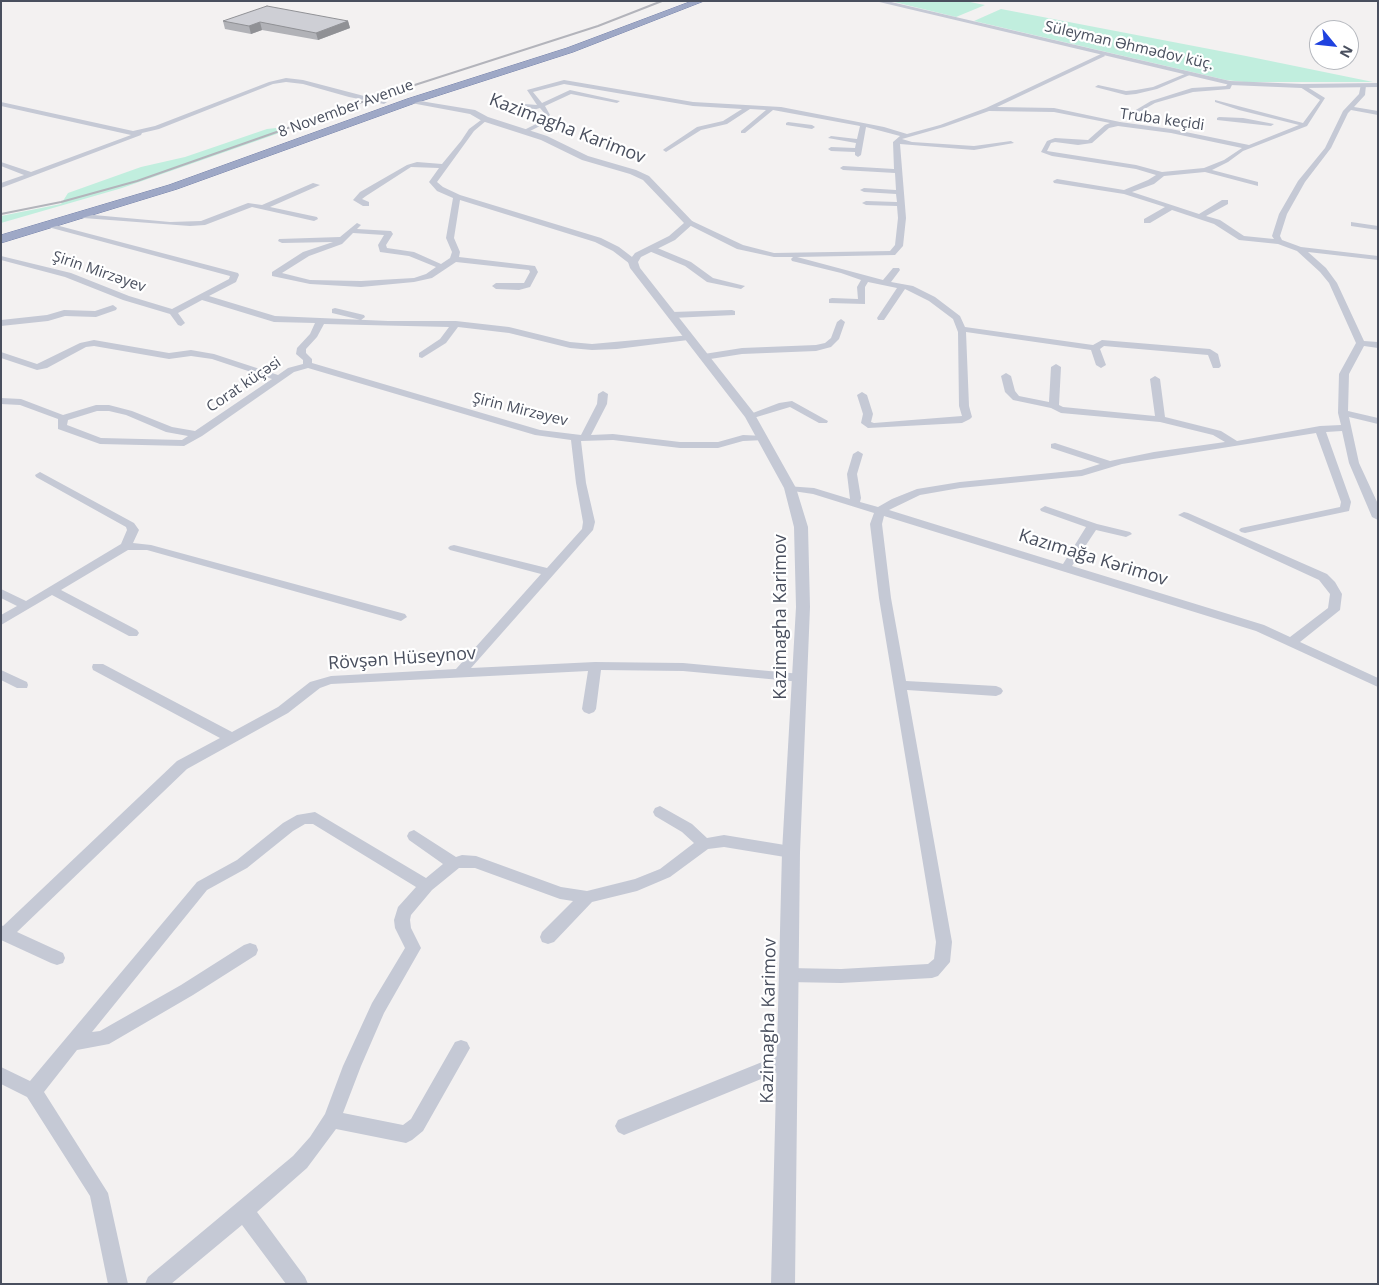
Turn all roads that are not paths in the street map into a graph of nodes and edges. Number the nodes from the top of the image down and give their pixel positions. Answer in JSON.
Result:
{"nodes":[{"id":1,"x":680,"y":1,"type":"edge"},
{"id":2,"x":700,"y":1,"type":"edge"},
{"id":3,"x":878,"y":1,"type":"edge"},
{"id":4,"x":1103,"y":55,"type":"junction"},
{"id":5,"x":1189,"y":74,"type":"junction"},
{"id":6,"x":1230,"y":83,"type":"junction"},
{"id":7,"x":1363,"y":85,"type":"junction"},
{"id":8,"x":1378,"y":85,"type":"edge"},
{"id":9,"x":1098,"y":86,"type":"dead end"},
{"id":10,"x":1302,"y":86,"type":"junction"},
{"id":11,"x":411,"y":101,"type":"junction"},
{"id":12,"x":617,"y":101,"type":"dead end"},
{"id":13,"x":1217,"y":101,"type":"dead end"},
{"id":14,"x":384,"y":102,"type":"junction"},
{"id":15,"x":1,"y":104,"type":"edge"},
{"id":16,"x":1062,"y":104,"type":"dead end"},
{"id":17,"x":512,"y":105,"type":"dead end"},
{"id":18,"x":541,"y":106,"type":"junction"},
{"id":19,"x":749,"y":107,"type":"junction"},
{"id":20,"x":772,"y":108,"type":"junction"},
{"id":21,"x":1351,"y":108,"type":"junction"},
{"id":22,"x":988,"y":109,"type":"junction"},
{"id":23,"x":1054,"y":110,"type":"junction"},
{"id":24,"x":1378,"y":113,"type":"edge"},
{"id":25,"x":1132,"y":114,"type":"dead end"},
{"id":26,"x":820,"y":117,"type":"junction"},
{"id":27,"x":485,"y":119,"type":"junction"},
{"id":28,"x":1219,"y":119,"type":"dead end"},
{"id":29,"x":788,"y":124,"type":"dead end"},
{"id":30,"x":1118,"y":124,"type":"junction"},
{"id":31,"x":864,"y":125,"type":"junction"},
{"id":32,"x":1305,"y":125,"type":"junction"},
{"id":33,"x":812,"y":127,"type":"junction"},
{"id":34,"x":1296,"y":129,"type":"junction"},
{"id":35,"x":526,"y":131,"type":"junction"},
{"id":36,"x":743,"y":132,"type":"dead end"},
{"id":37,"x":142,"y":133,"type":"junction"},
{"id":38,"x":806,"y":135,"type":"dead end"},
{"id":39,"x":905,"y":135,"type":"junction"},
{"id":40,"x":831,"y":138,"type":"dead end"},
{"id":41,"x":860,"y":141,"type":"junction"},
{"id":42,"x":896,"y":142,"type":"junction"},
{"id":43,"x":1010,"y":143,"type":"dead end"},
{"id":44,"x":1249,"y":148,"type":"junction"},
{"id":45,"x":831,"y":149,"type":"dead end"},
{"id":46,"x":666,"y":150,"type":"dead end"},
{"id":47,"x":1,"y":164,"type":"edge"},
{"id":48,"x":444,"y":166,"type":"junction"},
{"id":49,"x":843,"y":168,"type":"dead end"},
{"id":50,"x":1205,"y":170,"type":"junction"},
{"id":51,"x":898,"y":171,"type":"junction"},
{"id":52,"x":1162,"y":174,"type":"junction"},
{"id":53,"x":31,"y":176,"type":"junction"},
{"id":54,"x":850,"y":176,"type":"dead end"},
{"id":55,"x":898,"y":179,"type":"junction"},
{"id":56,"x":1057,"y":181,"type":"dead end"},
{"id":57,"x":1255,"y":184,"type":"dead end"},
{"id":58,"x":316,"y":185,"type":"dead end"},
{"id":59,"x":1,"y":186,"type":"edge"},
{"id":60,"x":864,"y":190,"type":"dead end"},
{"id":61,"x":899,"y":192,"type":"junction"},
{"id":62,"x":1125,"y":192,"type":"junction"},
{"id":63,"x":457,"y":197,"type":"junction"},
{"id":64,"x":1225,"y":202,"type":"dead end"},
{"id":65,"x":866,"y":203,"type":"dead end"},
{"id":66,"x":366,"y":204,"type":"dead end"},
{"id":67,"x":901,"y":204,"type":"junction"},
{"id":68,"x":262,"y":208,"type":"junction"},
{"id":69,"x":1168,"y":208,"type":"junction"},
{"id":70,"x":83,"y":216,"type":"junction"},
{"id":71,"x":1199,"y":217,"type":"junction"},
{"id":72,"x":314,"y":219,"type":"dead end"},
{"id":73,"x":1147,"y":221,"type":"dead end"},
{"id":74,"x":689,"y":223,"type":"junction"},
{"id":75,"x":358,"y":224,"type":"dead end"},
{"id":76,"x":1354,"y":224,"type":"dead end"},
{"id":77,"x":51,"y":225,"type":"junction"},
{"id":78,"x":1378,"y":228,"type":"edge"},
{"id":79,"x":1,"y":229,"type":"edge"},
{"id":80,"x":352,"y":231,"type":"junction"},
{"id":81,"x":1,"y":239,"type":"edge"},
{"id":82,"x":342,"y":239,"type":"junction"},
{"id":83,"x":282,"y":241,"type":"dead end"},
{"id":84,"x":1279,"y":242,"type":"junction"},
{"id":85,"x":652,"y":248,"type":"junction"},
{"id":86,"x":1300,"y":249,"type":"junction"},
{"id":87,"x":774,"y":255,"type":"junction"},
{"id":88,"x":1,"y":258,"type":"edge"},
{"id":89,"x":1378,"y":258,"type":"edge"},
{"id":90,"x":454,"y":259,"type":"junction"},
{"id":91,"x":633,"y":262,"type":"junction"},
{"id":92,"x":442,"y":268,"type":"junction"},
{"id":93,"x":896,"y":270,"type":"dead end"},
{"id":94,"x":866,"y":279,"type":"junction"},
{"id":95,"x":885,"y":283,"type":"junction"},
{"id":96,"x":496,"y":286,"type":"dead end"},
{"id":97,"x":741,"y":286,"type":"dead end"},
{"id":98,"x":903,"y":286,"type":"junction"},
{"id":99,"x":202,"y":297,"type":"junction"},
{"id":100,"x":832,"y":301,"type":"dead end"},
{"id":101,"x":113,"y":308,"type":"dead end"},
{"id":102,"x":334,"y":311,"type":"dead end"},
{"id":103,"x":173,"y":312,"type":"junction"},
{"id":104,"x":732,"y":314,"type":"dead end"},
{"id":105,"x":672,"y":315,"type":"junction"},
{"id":106,"x":881,"y":318,"type":"dead end"},
{"id":107,"x":320,"y":322,"type":"junction"},
{"id":108,"x":841,"y":322,"type":"dead end"},
{"id":109,"x":1,"y":323,"type":"edge"},
{"id":110,"x":182,"y":323,"type":"dead end"},
{"id":111,"x":388,"y":324,"type":"junction"},
{"id":112,"x":456,"y":324,"type":"junction"},
{"id":113,"x":961,"y":329,"type":"junction"},
{"id":114,"x":688,"y":338,"type":"junction"},
{"id":115,"x":1361,"y":343,"type":"junction"},
{"id":116,"x":1378,"y":345,"type":"edge"},
{"id":117,"x":1095,"y":348,"type":"junction"},
{"id":118,"x":422,"y":354,"type":"dead end"},
{"id":119,"x":1,"y":355,"type":"edge"},
{"id":120,"x":704,"y":357,"type":"junction"},
{"id":121,"x":308,"y":365,"type":"junction"},
{"id":122,"x":1101,"y":365,"type":"dead end"},
{"id":123,"x":1216,"y":366,"type":"dead end"},
{"id":124,"x":1056,"y":367,"type":"dead end"},
{"id":125,"x":1006,"y":376,"type":"dead end"},
{"id":126,"x":279,"y":378,"type":"junction"},
{"id":127,"x":1155,"y":379,"type":"dead end"},
{"id":128,"x":602,"y":394,"type":"dead end"},
{"id":129,"x":862,"y":395,"type":"dead end"},
{"id":130,"x":1,"y":401,"type":"edge"},
{"id":131,"x":1054,"y":406,"type":"junction"},
{"id":132,"x":1343,"y":413,"type":"junction"},
{"id":133,"x":750,"y":416,"type":"junction"},
{"id":134,"x":63,"y":418,"type":"junction"},
{"id":135,"x":1160,"y":420,"type":"junction"},
{"id":136,"x":823,"y":421,"type":"dead end"},
{"id":137,"x":1378,"y":421,"type":"edge"},
{"id":138,"x":1345,"y":428,"type":"junction"},
{"id":139,"x":1320,"y":429,"type":"junction"},
{"id":140,"x":198,"y":434,"type":"junction"},
{"id":141,"x":580,"y":438,"type":"junction"},
{"id":142,"x":761,"y":438,"type":"junction"},
{"id":143,"x":1235,"y":444,"type":"junction"},
{"id":144,"x":1055,"y":446,"type":"dead end"},
{"id":145,"x":858,"y":454,"type":"dead end"},
{"id":146,"x":1110,"y":464,"type":"junction"},
{"id":147,"x":40,"y":475,"type":"dead end"},
{"id":148,"x":790,"y":488,"type":"junction"},
{"id":149,"x":1374,"y":502,"type":"edge"},
{"id":150,"x":854,"y":504,"type":"junction"},
{"id":151,"x":1045,"y":509,"type":"dead end"},
{"id":152,"x":880,"y":511,"type":"junction"},
{"id":153,"x":1184,"y":515,"type":"dead end"},
{"id":154,"x":1378,"y":517,"type":"edge"},
{"id":155,"x":1093,"y":526,"type":"junction"},
{"id":156,"x":1245,"y":530,"type":"dead end"},
{"id":157,"x":1126,"y":534,"type":"dead end"},
{"id":158,"x":126,"y":546,"type":"junction"},
{"id":159,"x":454,"y":548,"type":"dead end"},
{"id":160,"x":1065,"y":569,"type":"junction"},
{"id":161,"x":550,"y":572,"type":"junction"},
{"id":162,"x":53,"y":591,"type":"junction"},
{"id":163,"x":1,"y":593,"type":"edge"},
{"id":164,"x":27,"y":606,"type":"junction"},
{"id":165,"x":401,"y":617,"type":"dead end"},
{"id":166,"x":1,"y":621,"type":"edge"},
{"id":167,"x":133,"y":632,"type":"dead end"},
{"id":168,"x":1292,"y":642,"type":"junction"},
{"id":169,"x":98,"y":666,"type":"dead end"},
{"id":170,"x":594,"y":666,"type":"junction"},
{"id":171,"x":460,"y":673,"type":"junction"},
{"id":172,"x":1,"y":674,"type":"edge"},
{"id":173,"x":801,"y":678,"type":"junction"},
{"id":174,"x":1378,"y":683,"type":"edge"},
{"id":175,"x":22,"y":685,"type":"dead end"},
{"id":176,"x":900,"y":685,"type":"junction"},
{"id":177,"x":996,"y":691,"type":"dead end"},
{"id":178,"x":589,"y":709,"type":"dead end"},
{"id":179,"x":232,"y":738,"type":"junction"},
{"id":180,"x":660,"y":812,"type":"dead end"},
{"id":181,"x":414,"y":836,"type":"dead end"},
{"id":182,"x":704,"y":844,"type":"junction"},
{"id":183,"x":792,"y":852,"type":"junction"},
{"id":184,"x":454,"y":864,"type":"junction"},
{"id":185,"x":427,"y":886,"type":"junction"},
{"id":186,"x":587,"y":897,"type":"junction"},
{"id":187,"x":3,"y":933,"type":"edge"},
{"id":188,"x":548,"y":937,"type":"dead end"},
{"id":189,"x":250,"y":950,"type":"dead end"},
{"id":190,"x":57,"y":958,"type":"dead end"},
{"id":191,"x":788,"y":975,"type":"junction"},
{"id":192,"x":73,"y":1043,"type":"junction"},
{"id":193,"x":461,"y":1048,"type":"dead end"},
{"id":194,"x":787,"y":1060,"type":"junction"},
{"id":195,"x":1,"y":1075,"type":"edge"},
{"id":196,"x":33,"y":1091,"type":"junction"},
{"id":197,"x":332,"y":1119,"type":"junction"},
{"id":198,"x":624,"y":1126,"type":"dead end"},
{"id":199,"x":244,"y":1211,"type":"junction"},
{"id":200,"x":118,"y":1284,"type":"edge"},
{"id":201,"x":155,"y":1284,"type":"edge"},
{"id":202,"x":298,"y":1284,"type":"edge"},
{"id":203,"x":783,"y":1284,"type":"edge"}],
"edges":[{"from":1,"to":14,"type":"highway","name":"8 November Avenue"},
{"from":2,"to":11,"type":"highway","name":"8 November Avenue"},
{"from":3,"to":4,"type":"street","name":"Süleyman Əhmədov küç."},
{"from":4,"to":5,"type":"street","name":"Süleyman Əhmədov küç."},
{"from":4,"to":22,"type":"street"},
{"from":5,"to":6,"type":"street","name":"Süleyman Əhmədov küç."},
{"from":5,"to":9,"type":"street"},
{"from":6,"to":10,"type":"street","name":"Süleyman Əhmədov küç."},
{"from":6,"to":25,"type":"street"},
{"from":7,"to":8,"type":"street","name":"Süleyman Əhmədov küç."},
{"from":7,"to":10,"type":"street","name":"Süleyman Əhmədov küç."},
{"from":7,"to":21,"type":"street"},
{"from":10,"to":32,"type":"street"},
{"from":11,"to":27,"type":"street","name":"Kazimagha Karimov"},
{"from":11,"to":70,"type":"highway","name":"8 November Avenue"},
{"from":12,"to":18,"type":"street"},
{"from":13,"to":32,"type":"street"},
{"from":14,"to":37,"type":"street"},
{"from":14,"to":79,"type":"highway","name":"8 November Avenue"},
{"from":15,"to":37,"type":"street"},
{"from":16,"to":23,"type":"street"},
{"from":17,"to":18,"type":"street"},
{"from":18,"to":19,"type":"street"},
{"from":18,"to":35,"type":"street"},
{"from":19,"to":20,"type":"street"},
{"from":19,"to":46,"type":"street"},
{"from":20,"to":26,"type":"street"},
{"from":20,"to":36,"type":"street"},
{"from":21,"to":24,"type":"street"},
{"from":21,"to":84,"type":"street"},
{"from":22,"to":23,"type":"street"},
{"from":22,"to":39,"type":"street"},
{"from":23,"to":30,"type":"street"},
{"from":26,"to":31,"type":"street"},
{"from":26,"to":33,"type":"street"},
{"from":27,"to":35,"type":"street","name":"Kazimagha Karimov"},
{"from":27,"to":48,"type":"street"},
{"from":28,"to":34,"type":"street"},
{"from":29,"to":33,"type":"street"},
{"from":30,"to":44,"type":"street","name":"Truba keçidi"},
{"from":30,"to":52,"type":"street","name":"Truba keçidi"},
{"from":31,"to":39,"type":"street"},
{"from":31,"to":41,"type":"street"},
{"from":32,"to":34,"type":"street"},
{"from":33,"to":38,"type":"street"},
{"from":34,"to":44,"type":"street"},
{"from":35,"to":74,"type":"street","name":"Kazimagha Karimov"},
{"from":37,"to":53,"type":"street"},
{"from":39,"to":42,"type":"street"},
{"from":40,"to":41,"type":"street"},
{"from":41,"to":45,"type":"street"},
{"from":42,"to":43,"type":"street"},
{"from":42,"to":51,"type":"street"},
{"from":44,"to":50,"type":"street"},
{"from":47,"to":53,"type":"street"},
{"from":48,"to":63,"type":"street"},
{"from":48,"to":66,"type":"street"},
{"from":49,"to":51,"type":"street"},
{"from":50,"to":52,"type":"street"},
{"from":50,"to":57,"type":"street"},
{"from":51,"to":55,"type":"street"},
{"from":52,"to":62,"type":"street"},
{"from":53,"to":59,"type":"street"},
{"from":54,"to":55,"type":"street"},
{"from":55,"to":61,"type":"street"},
{"from":56,"to":62,"type":"street"},
{"from":58,"to":68,"type":"street"},
{"from":60,"to":61,"type":"street"},
{"from":61,"to":67,"type":"street"},
{"from":62,"to":69,"type":"street"},
{"from":63,"to":90,"type":"street"},
{"from":63,"to":91,"type":"street"},
{"from":64,"to":71,"type":"street"},
{"from":65,"to":67,"type":"street"},
{"from":67,"to":87,"type":"street"},
{"from":68,"to":70,"type":"street"},
{"from":68,"to":72,"type":"street"},
{"from":69,"to":71,"type":"street"},
{"from":69,"to":73,"type":"street"},
{"from":70,"to":77,"type":"highway","name":"8 November Avenue"},
{"from":71,"to":84,"type":"street"},
{"from":74,"to":85,"type":"street"},
{"from":74,"to":87,"type":"street"},
{"from":75,"to":80,"type":"street"},
{"from":76,"to":78,"type":"street"},
{"from":77,"to":81,"type":"highway","name":"8 November Avenue"},
{"from":77,"to":99,"type":"street"},
{"from":80,"to":82,"type":"street"},
{"from":80,"to":92,"type":"street"},
{"from":82,"to":83,"type":"street"},
{"from":82,"to":92,"type":"street"},
{"from":84,"to":86,"type":"street"},
{"from":85,"to":91,"type":"street"},
{"from":85,"to":97,"type":"street"},
{"from":86,"to":89,"type":"street"},
{"from":86,"to":115,"type":"street"},
{"from":87,"to":94,"type":"street"},
{"from":88,"to":103,"type":"street","name":"Şirin Mirzəyev"},
{"from":90,"to":92,"type":"street"},
{"from":90,"to":96,"type":"street"},
{"from":91,"to":105,"type":"street","name":"Kazimagha Karimov"},
{"from":93,"to":95,"type":"street"},
{"from":94,"to":95,"type":"street"},
{"from":94,"to":100,"type":"street"},
{"from":95,"to":98,"type":"street"},
{"from":98,"to":106,"type":"street"},
{"from":98,"to":113,"type":"street"},
{"from":99,"to":103,"type":"street"},
{"from":99,"to":107,"type":"street"},
{"from":101,"to":109,"type":"street"},
{"from":102,"to":111,"type":"street"},
{"from":103,"to":110,"type":"street"},
{"from":104,"to":105,"type":"street"},
{"from":105,"to":114,"type":"street","name":"Kazimagha Karimov"},
{"from":107,"to":111,"type":"street"},
{"from":107,"to":121,"type":"street"},
{"from":108,"to":120,"type":"street"},
{"from":111,"to":112,"type":"street"},
{"from":112,"to":114,"type":"street"},
{"from":112,"to":118,"type":"street"},
{"from":113,"to":117,"type":"street"},
{"from":113,"to":129,"type":"street"},
{"from":114,"to":120,"type":"street","name":"Kazimagha Karimov"},
{"from":115,"to":116,"type":"street"},
{"from":115,"to":132,"type":"street"},
{"from":117,"to":122,"type":"street"},
{"from":117,"to":123,"type":"street"},
{"from":119,"to":126,"type":"street"},
{"from":120,"to":133,"type":"street","name":"Kazimagha Karimov"},
{"from":121,"to":126,"type":"street","name":"Corat küçəsi"},
{"from":121,"to":141,"type":"street","name":"Şirin Mirzəyev"},
{"from":124,"to":131,"type":"street"},
{"from":125,"to":131,"type":"street"},
{"from":126,"to":140,"type":"street","name":"Corat küçəsi"},
{"from":127,"to":135,"type":"street"},
{"from":128,"to":141,"type":"street"},
{"from":130,"to":134,"type":"street","name":"Corat küçəsi"},
{"from":131,"to":135,"type":"street"},
{"from":132,"to":137,"type":"street"},
{"from":132,"to":138,"type":"street"},
{"from":133,"to":136,"type":"street"},
{"from":133,"to":142,"type":"street","name":"Kazimagha Karimov"},
{"from":134,"to":140,"type":"street","name":"Corat küçəsi"},
{"from":134,"to":140,"type":"street","name":"Corat küçəsi"},
{"from":135,"to":143,"type":"street"},
{"from":138,"to":139,"type":"street"},
{"from":138,"to":149,"type":"street"},
{"from":139,"to":143,"type":"street"},
{"from":139,"to":156,"type":"street"},
{"from":141,"to":142,"type":"street","name":"Şirin Mirzəyev"},
{"from":141,"to":161,"type":"street"},
{"from":142,"to":148,"type":"street","name":"Kazimagha Karimov"},
{"from":143,"to":146,"type":"street"},
{"from":144,"to":146,"type":"street"},
{"from":145,"to":150,"type":"street"},
{"from":146,"to":152,"type":"street"},
{"from":147,"to":158,"type":"street"},
{"from":148,"to":150,"type":"street","name":"Kazımağa Kərimov"},
{"from":148,"to":173,"type":"street","name":"Kazimagha Karimov"},
{"from":149,"to":154,"type":"street"},
{"from":150,"to":152,"type":"street","name":"Kazımağa Kərimov"},
{"from":151,"to":155,"type":"street"},
{"from":152,"to":160,"type":"street","name":"Kazımağa Kərimov"},
{"from":152,"to":176,"type":"street"},
{"from":153,"to":168,"type":"street"},
{"from":155,"to":157,"type":"street"},
{"from":155,"to":160,"type":"street"},
{"from":158,"to":162,"type":"street"},
{"from":158,"to":165,"type":"street"},
{"from":159,"to":161,"type":"street"},
{"from":160,"to":168,"type":"street","name":"Kazımağa Kərimov"},
{"from":161,"to":171,"type":"street"},
{"from":162,"to":164,"type":"street"},
{"from":162,"to":167,"type":"street"},
{"from":163,"to":164,"type":"street"},
{"from":164,"to":166,"type":"street"},
{"from":168,"to":174,"type":"street","name":"Kazımağa Kərimov"},
{"from":169,"to":179,"type":"street"},
{"from":170,"to":171,"type":"street","name":"Rövşən Hüseynov"},
{"from":170,"to":173,"type":"street","name":"Rövşən Hüseynov"},
{"from":170,"to":178,"type":"street"},
{"from":171,"to":179,"type":"street","name":"Rövşən Hüseynov"},
{"from":172,"to":175,"type":"street"},
{"from":173,"to":183,"type":"street","name":"Kazimagha Karimov"},
{"from":176,"to":177,"type":"street"},
{"from":176,"to":191,"type":"street"},
{"from":179,"to":187,"type":"street","name":"Rövşən Hüseynov"},
{"from":180,"to":182,"type":"street"},
{"from":181,"to":184,"type":"street"},
{"from":182,"to":183,"type":"street"},
{"from":182,"to":186,"type":"street"},
{"from":183,"to":191,"type":"street","name":"Kazimagha Karimov"},
{"from":184,"to":185,"type":"street"},
{"from":184,"to":186,"type":"street"},
{"from":185,"to":192,"type":"street"},
{"from":185,"to":197,"type":"street"},
{"from":186,"to":188,"type":"street"},
{"from":187,"to":190,"type":"street"},
{"from":189,"to":192,"type":"street"},
{"from":191,"to":194,"type":"street","name":"Kazimagha Karimov"},
{"from":192,"to":196,"type":"street"},
{"from":193,"to":197,"type":"street"},
{"from":194,"to":198,"type":"street"},
{"from":194,"to":203,"type":"street","name":"Kazimagha Karimov"},
{"from":195,"to":196,"type":"street"},
{"from":196,"to":200,"type":"street"},
{"from":197,"to":199,"type":"street"},
{"from":199,"to":201,"type":"street"},
{"from":199,"to":202,"type":"street"}]}
